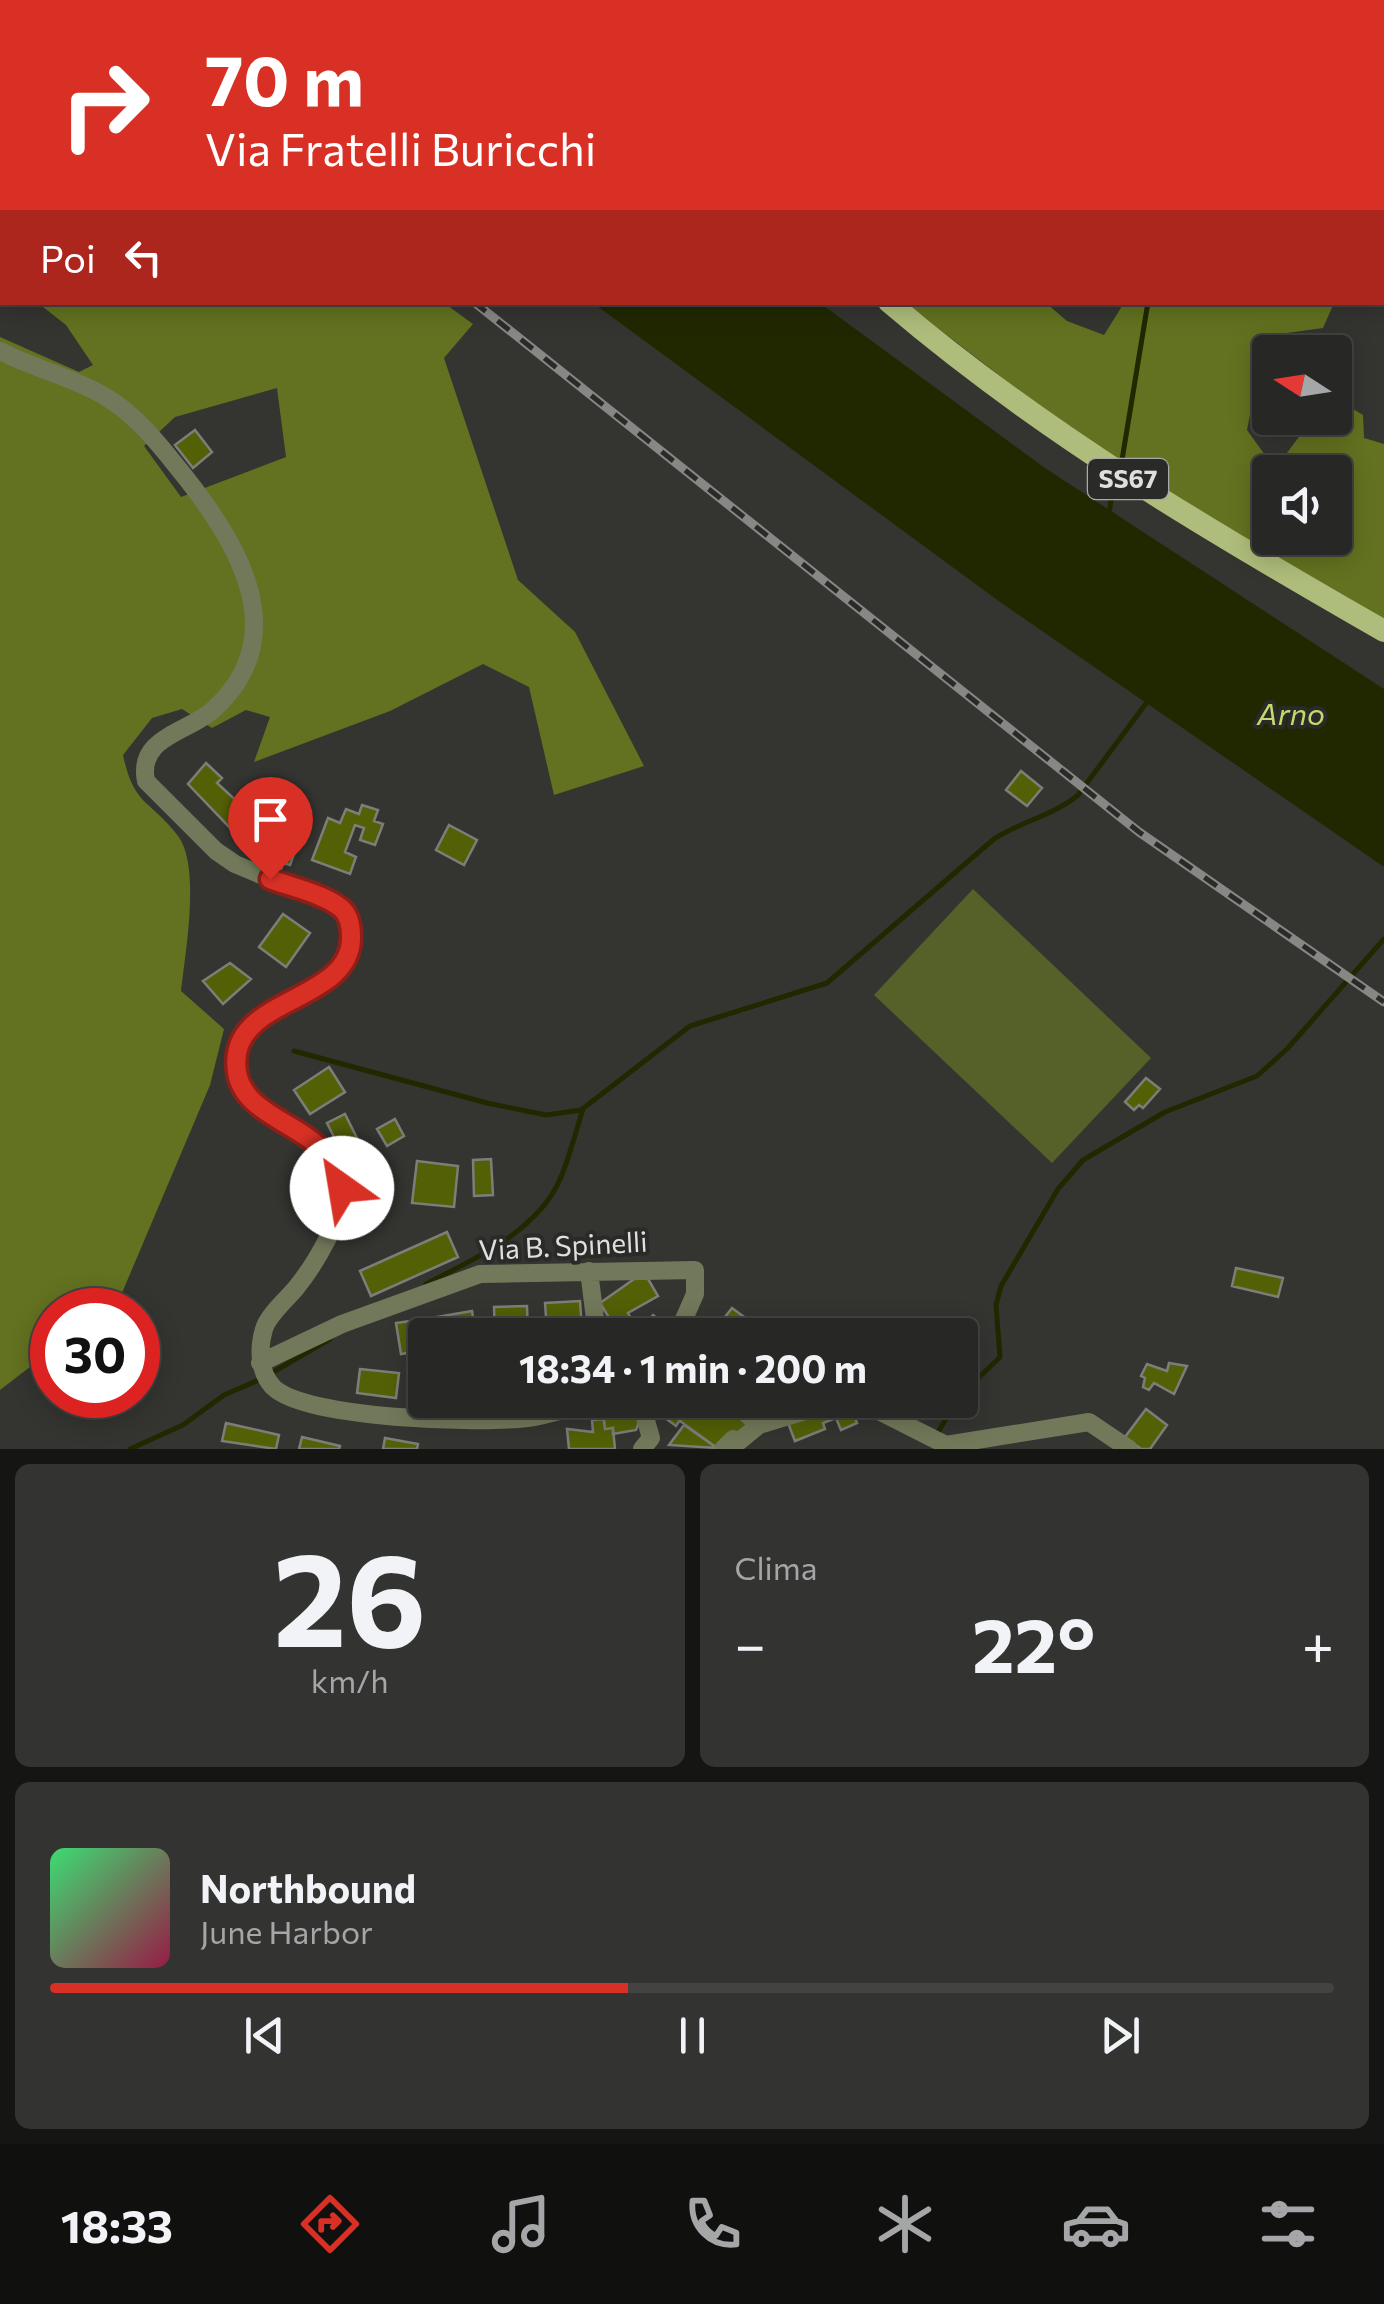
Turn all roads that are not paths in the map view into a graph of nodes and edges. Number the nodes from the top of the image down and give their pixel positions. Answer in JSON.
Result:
{"nodes":[{"id":1,"x":893,"y":305,"type":"edge"},
{"id":2,"x":0,"y":351,"type":"edge"},
{"id":3,"x":1384,"y":631,"type":"edge"},
{"id":4,"x":588,"y":1271,"type":"junction"},
{"id":5,"x":595,"y":1318,"type":"edge"},
{"id":6,"x":684,"y":1318,"type":"edge"},
{"id":7,"x":260,"y":1363,"type":"junction"},
{"id":8,"x":408,"y":1417,"type":"edge"},
{"id":9,"x":412,"y":1418,"type":"edge"},
{"id":10,"x":531,"y":1418,"type":"edge"},
{"id":11,"x":645,"y":1418,"type":"edge"},
{"id":12,"x":751,"y":1418,"type":"edge"},
{"id":13,"x":782,"y":1418,"type":"edge"},
{"id":14,"x":893,"y":1418,"type":"edge"},
{"id":15,"x":759,"y":1425,"type":"junction"},
{"id":16,"x":646,"y":1444,"type":"edge"},
{"id":17,"x":668,"y":1449,"type":"edge"},
{"id":18,"x":724,"y":1449,"type":"edge"},
{"id":19,"x":1130,"y":1449,"type":"edge"}],
"edges":[{"from":1,"to":3,"type":"main road","number":"SS67"},
{"from":2,"to":7,"type":"street"},
{"from":4,"to":5,"type":"street"},
{"from":4,"to":6,"type":"street","name":"Via B. Spinelli"},
{"from":4,"to":7,"type":"street","name":"Via B. Spinelli"},
{"from":7,"to":8,"type":"street"},
{"from":9,"to":10,"type":"street"},
{"from":11,"to":16,"type":"street"},
{"from":12,"to":15,"type":"street"},
{"from":13,"to":15,"type":"street"},
{"from":14,"to":19,"type":"street"},
{"from":15,"to":18,"type":"street"},
{"from":16,"to":17,"type":"street"}]}
